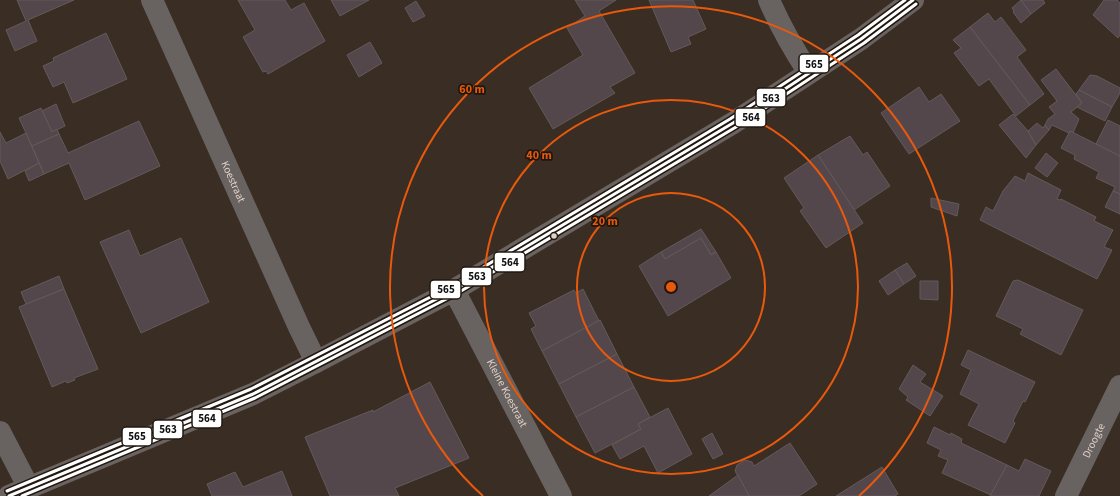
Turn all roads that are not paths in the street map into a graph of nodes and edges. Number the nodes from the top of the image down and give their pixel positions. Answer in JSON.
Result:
{"nodes":[{"id":1,"x":152,"y":0,"type":"edge"},
{"id":2,"x":769,"y":0,"type":"edge"},
{"id":3,"x":913,"y":0,"type":"edge"},
{"id":4,"x":809,"y":73,"type":"junction"},
{"id":5,"x":454,"y":290,"type":"junction"},
{"id":6,"x":316,"y":362,"type":"junction"},
{"id":7,"x":1120,"y":386,"type":"edge"},
{"id":8,"x":0,"y":432,"type":"edge"},
{"id":9,"x":29,"y":488,"type":"junction"},
{"id":10,"x":9,"y":496,"type":"edge"},
{"id":11,"x":561,"y":496,"type":"edge"},
{"id":12,"x":1066,"y":496,"type":"edge"}],
"edges":[{"from":1,"to":6,"type":"street","name":"Koestraat"},
{"from":2,"to":4,"type":"street"},
{"from":3,"to":4,"type":"street"},
{"from":4,"to":5,"type":"street"},
{"from":5,"to":6,"type":"street"},
{"from":5,"to":11,"type":"street","name":"Kleine Koestraat"},
{"from":6,"to":9,"type":"street"},
{"from":7,"to":12,"type":"street","name":"Droogte"},
{"from":8,"to":9,"type":"street"},
{"from":9,"to":10,"type":"street"}]}
